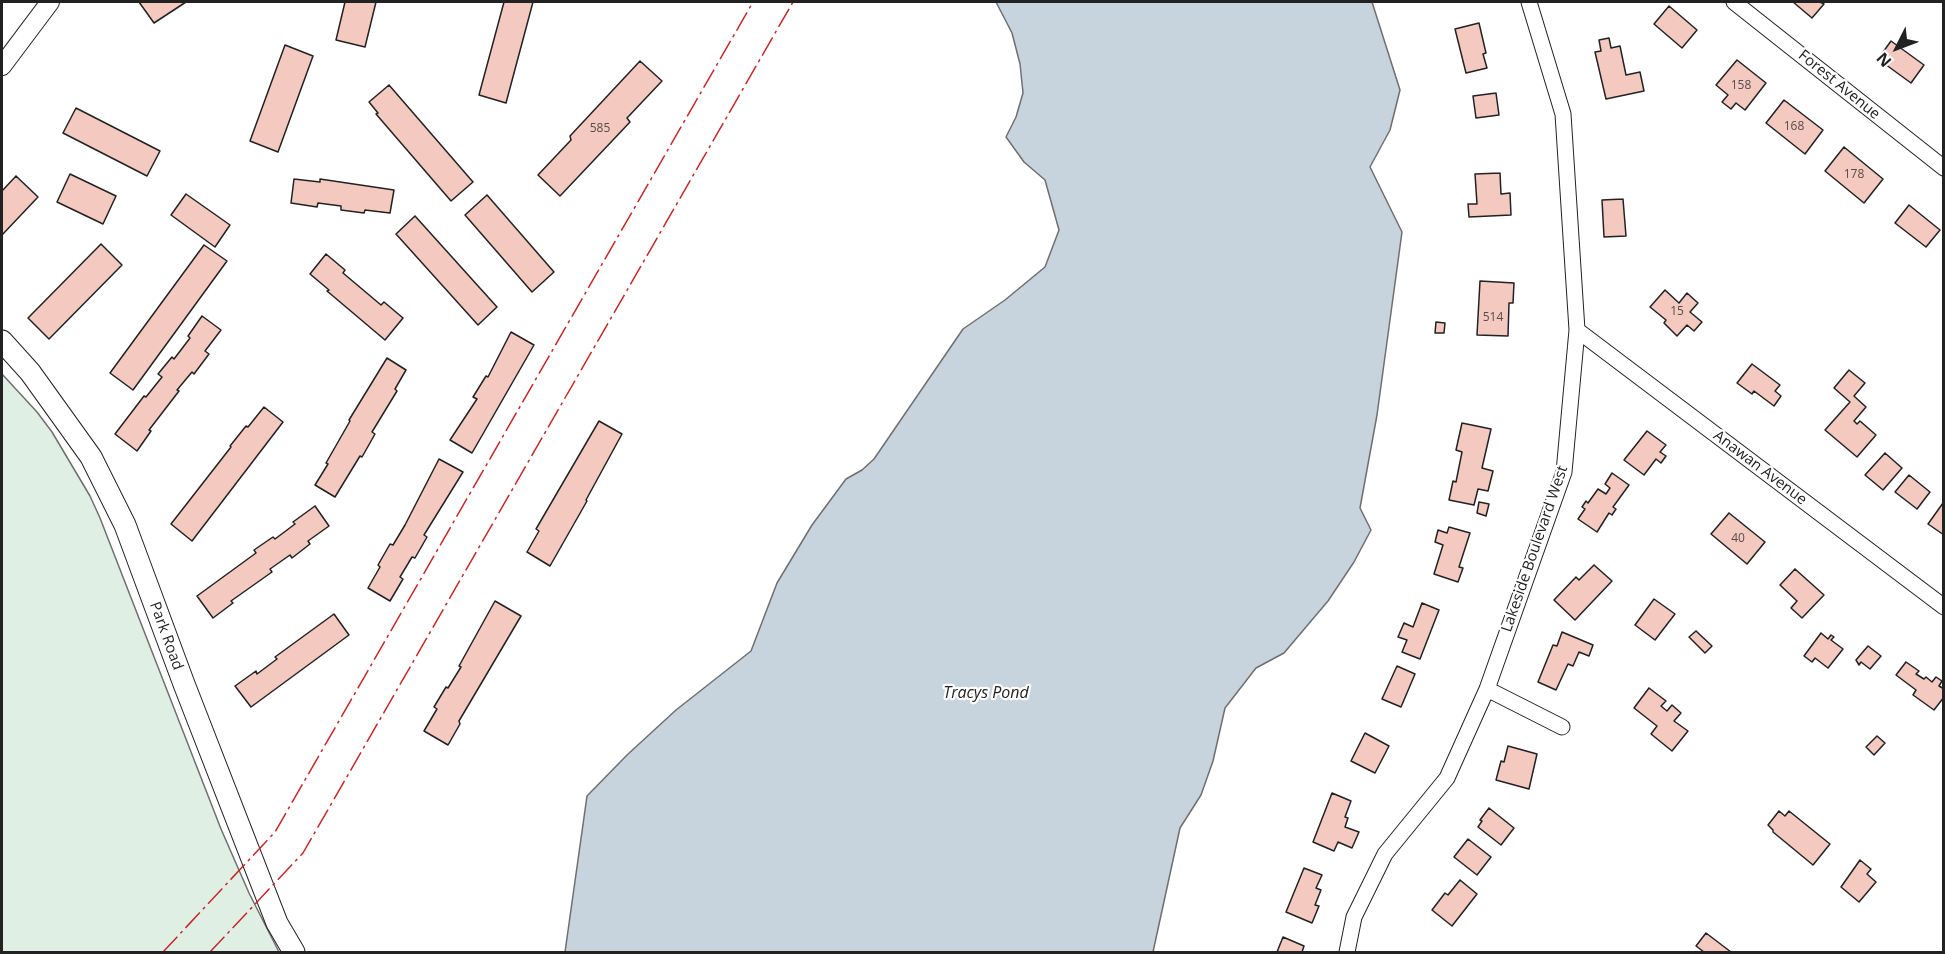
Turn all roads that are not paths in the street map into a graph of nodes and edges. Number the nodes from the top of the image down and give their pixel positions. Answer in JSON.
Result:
{"nodes":[{"id":1,"x":50,"y":2,"type":"edge"},
{"id":2,"x":1529,"y":2,"type":"edge"},
{"id":3,"x":1734,"y":2,"type":"edge"},
{"id":4,"x":2,"y":66,"type":"edge"},
{"id":5,"x":1944,"y":168,"type":"edge"},
{"id":6,"x":1577,"y":330,"type":"junction"},
{"id":7,"x":2,"y":341,"type":"edge"},
{"id":8,"x":1944,"y":607,"type":"edge"},
{"id":9,"x":1487,"y":689,"type":"junction"},
{"id":10,"x":1562,"y":727,"type":"dead end"},
{"id":11,"x":294,"y":952,"type":"edge"},
{"id":12,"x":1347,"y":952,"type":"edge"}],
"edges":[{"from":1,"to":4,"type":"street"},
{"from":2,"to":6,"type":"street","name":"Lakeside Boulevard West"},
{"from":3,"to":5,"type":"street","name":"Forest Avenue"},
{"from":6,"to":8,"type":"street","name":"Anawan Avenue"},
{"from":6,"to":9,"type":"street","name":"Lakeside Boulevard West"},
{"from":7,"to":11,"type":"main road","name":"Park Road"},
{"from":9,"to":10,"type":"street"},
{"from":9,"to":12,"type":"street","name":"Lakeside Boulevard West"}]}
